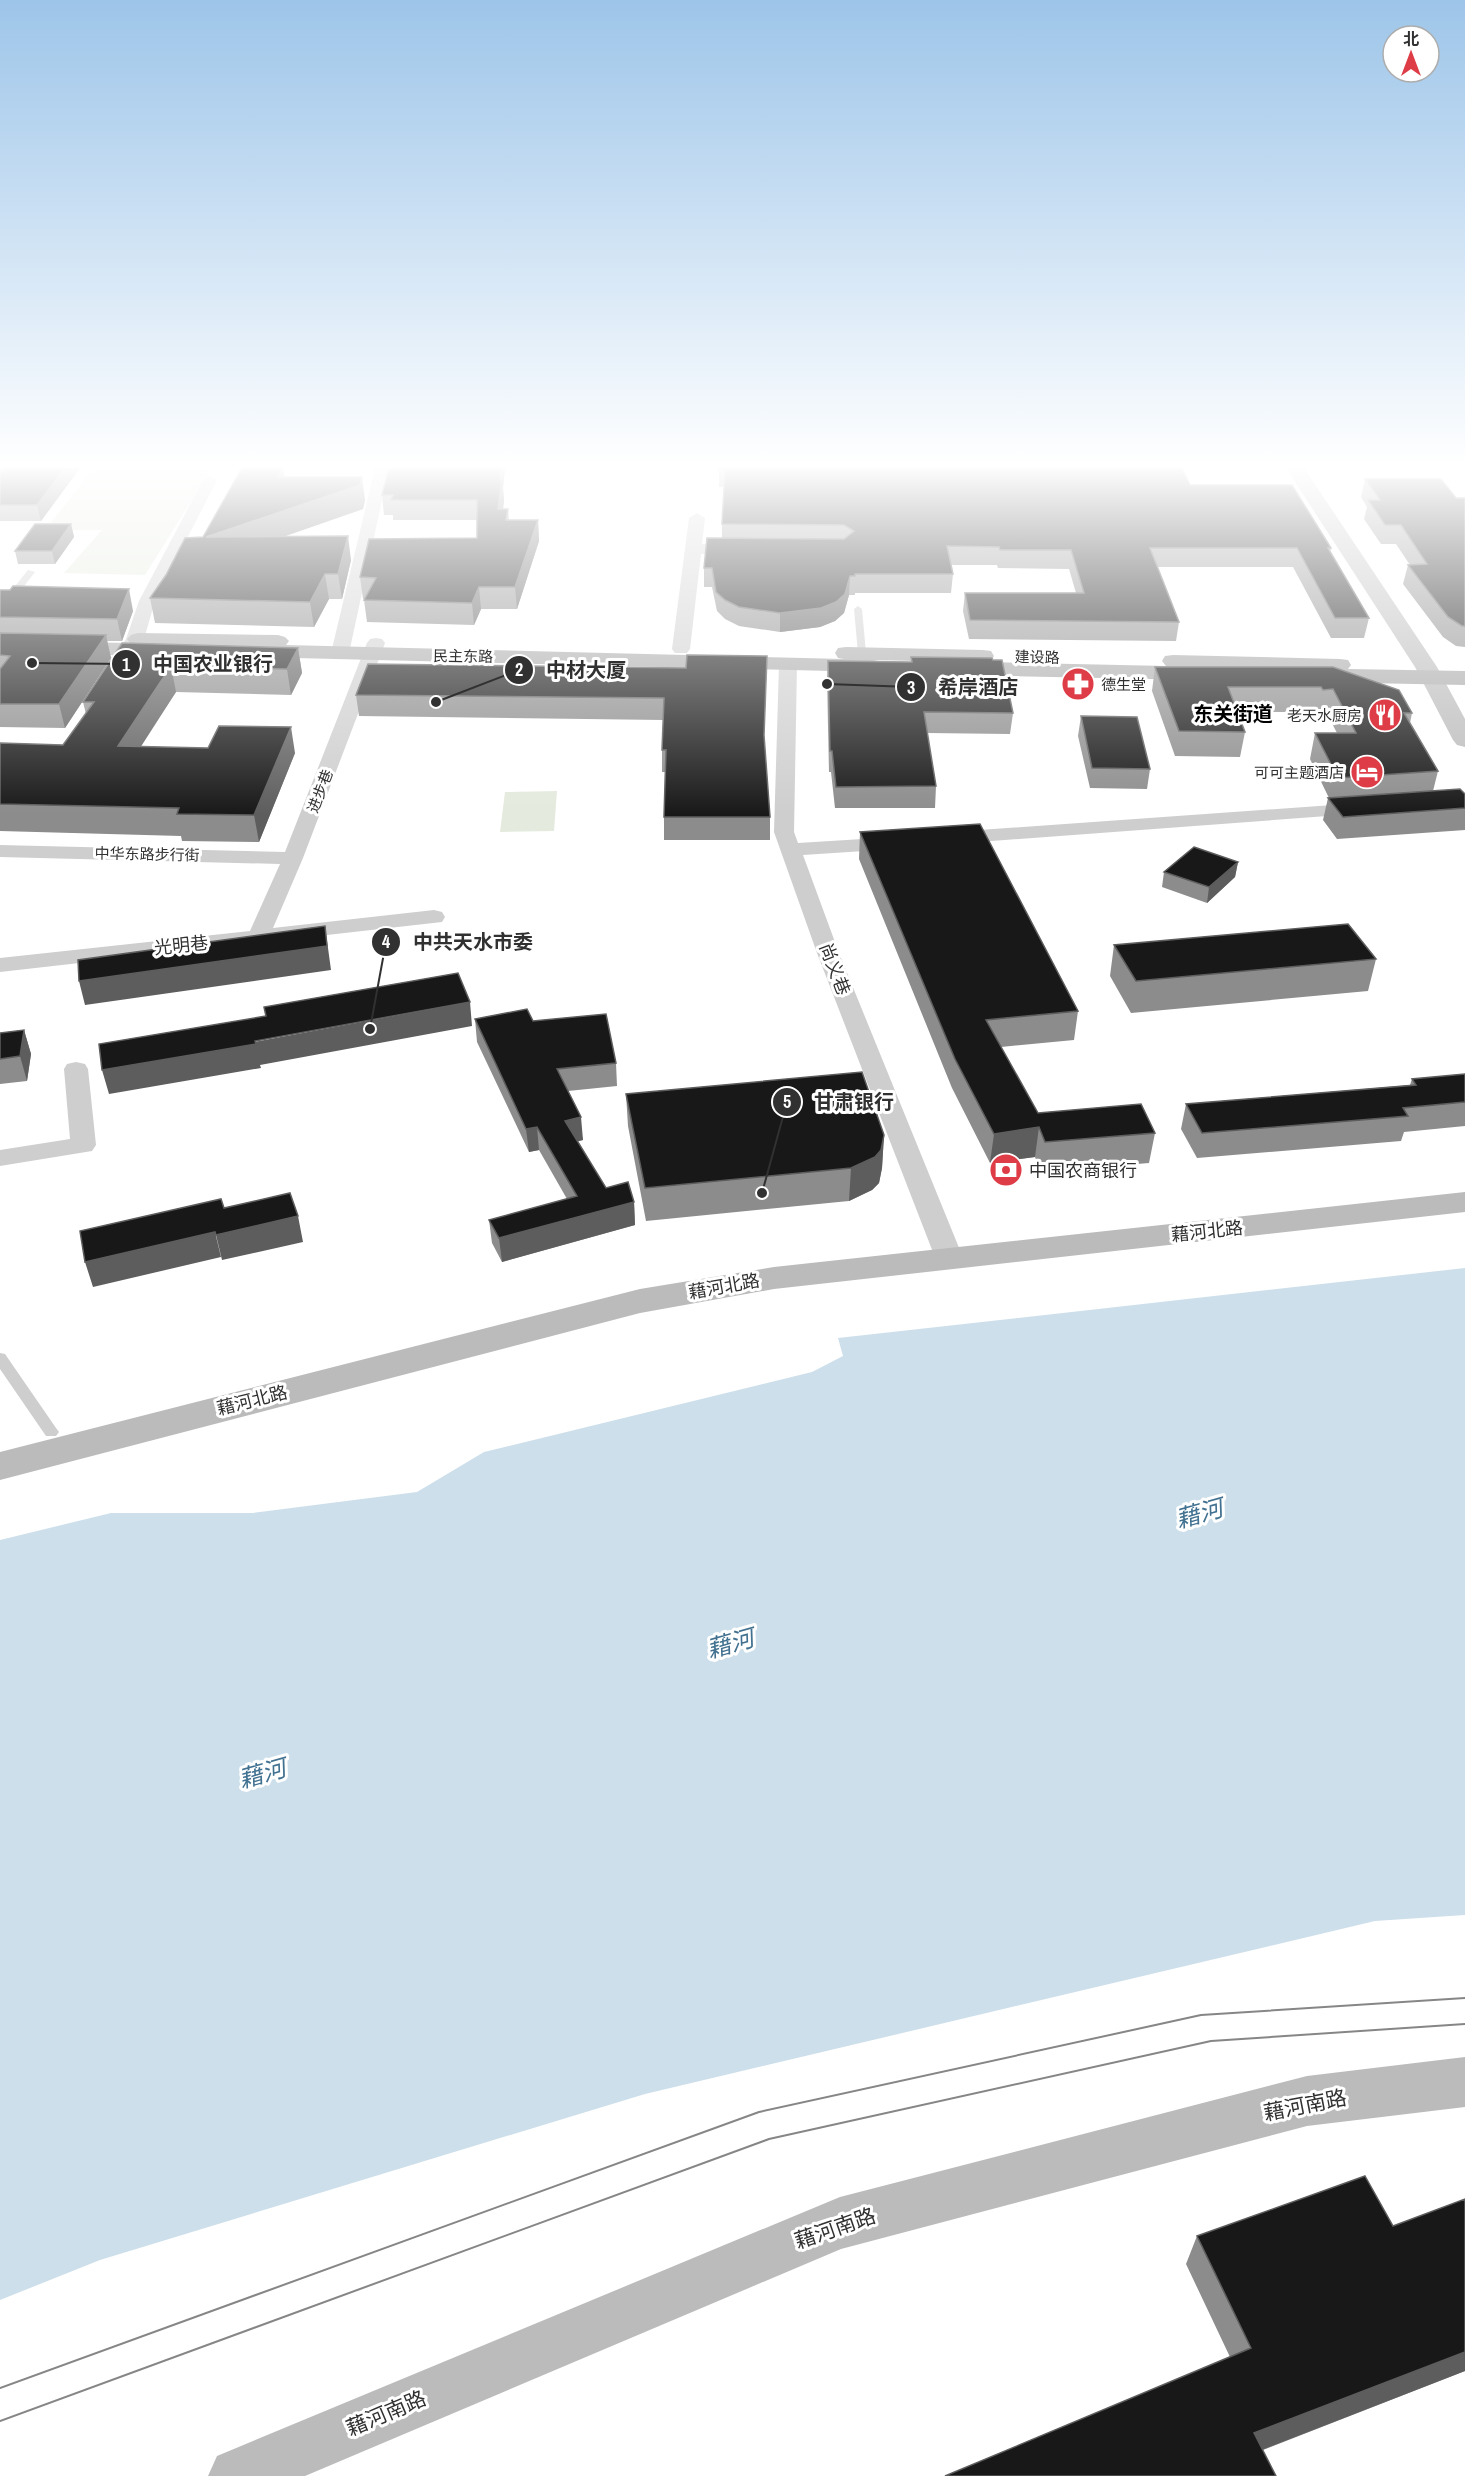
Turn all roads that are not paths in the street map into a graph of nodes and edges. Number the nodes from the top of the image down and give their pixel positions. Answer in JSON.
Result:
{"nodes":[{"id":1,"x":22,"y":584,"type":"edge"},
{"id":2,"x":156,"y":584,"type":"edge"},
{"id":3,"x":356,"y":584,"type":"edge"},
{"id":4,"x":689,"y":584,"type":"edge"},
{"id":5,"x":1371,"y":584,"type":"edge"},
{"id":6,"x":858,"y":609,"type":"dead end"},
{"id":7,"x":0,"y":611,"type":"edge"},
{"id":8,"x":0,"y":636,"type":"edge"},
{"id":9,"x":132,"y":644,"type":"junction"},
{"id":10,"x":0,"y":647,"type":"edge"},
{"id":11,"x":341,"y":648,"type":"junction"},
{"id":12,"x":374,"y":648,"type":"junction"},
{"id":13,"x":681,"y":649,"type":"junction"},
{"id":14,"x":862,"y":653,"type":"junction"},
{"id":15,"x":788,"y":664,"type":"junction"},
{"id":16,"x":1465,"y":667,"type":"edge"},
{"id":17,"x":1428,"y":672,"type":"junction"},
{"id":18,"x":110,"y":677,"type":"edge"},
{"id":19,"x":1465,"y":678,"type":"edge"},
{"id":20,"x":1465,"y":740,"type":"edge"},
{"id":21,"x":1383,"y":808,"type":"edge"},
{"id":22,"x":791,"y":850,"type":"junction"},
{"id":23,"x":0,"y":851,"type":"edge"},
{"id":24,"x":293,"y":858,"type":"junction"},
{"id":25,"x":434,"y":917,"type":"dead end"},
{"id":26,"x":258,"y":937,"type":"junction"},
{"id":27,"x":0,"y":966,"type":"edge"},
{"id":28,"x":76,"y":1069,"type":"dead end"},
{"id":29,"x":0,"y":1158,"type":"edge"},
{"id":30,"x":1465,"y":1185,"type":"edge"},
{"id":31,"x":1465,"y":1202,"type":"edge"},
{"id":32,"x":946,"y":1251,"type":"junction"},
{"id":33,"x":0,"y":1358,"type":"edge"},
{"id":34,"x":51,"y":1432,"type":"junction"},
{"id":35,"x":0,"y":1445,"type":"edge"},
{"id":36,"x":0,"y":1466,"type":"edge"},
{"id":37,"x":1465,"y":2082,"type":"edge"},
{"id":38,"x":241,"y":2475,"type":"edge"}],
"edges":[{"from":1,"to":7,"type":"lane"},
{"from":2,"to":9,"type":"street"},
{"from":3,"to":11,"type":"street"},
{"from":4,"to":13,"type":"street"},
{"from":5,"to":17,"type":"main road"},
{"from":6,"to":14,"type":"lane"},
{"from":8,"to":9,"type":"main road","name":"民主东路"},
{"from":9,"to":10,"type":"main road","name":"民主东路"},
{"from":9,"to":11,"type":"main road","name":"民主东路"},
{"from":9,"to":18,"type":"street"},
{"from":11,"to":12,"type":"main road","name":"民主东路"},
{"from":12,"to":13,"type":"main road","name":"民主东路"},
{"from":12,"to":15,"type":"main road","name":"民主东路"},
{"from":12,"to":24,"type":"street","name":"进步巷"},
{"from":13,"to":14,"type":"main road","name":"建设路"},
{"from":14,"to":17,"type":"main road","name":"建设路"},
{"from":15,"to":17,"type":"main road","name":"民主东路"},
{"from":15,"to":22,"type":"street","name":"尚义巷"},
{"from":16,"to":17,"type":"main road","name":"建设路"},
{"from":17,"to":19,"type":"main road","name":"建设路"},
{"from":17,"to":20,"type":"main road"},
{"from":21,"to":22,"type":"street"},
{"from":22,"to":32,"type":"street","name":"尚义巷"},
{"from":23,"to":24,"type":"street","name":"中华东路步行街"},
{"from":24,"to":26,"type":"street","name":"进步巷"},
{"from":25,"to":26,"type":"street","name":"光明巷"},
{"from":26,"to":27,"type":"street","name":"光明巷"},
{"from":28,"to":29,"type":"street"},
{"from":30,"to":32,"type":"main road","name":"藉河北路"},
{"from":31,"to":32,"type":"main road","name":"藉河北路"},
{"from":32,"to":34,"type":"main road","name":"藉河北路"},
{"from":32,"to":36,"type":"main road","name":"藉河北路"},
{"from":33,"to":34,"type":"lane"},
{"from":34,"to":35,"type":"main road","name":"藉河北路"},
{"from":37,"to":38,"type":"main road","name":"藉河南路"}]}
